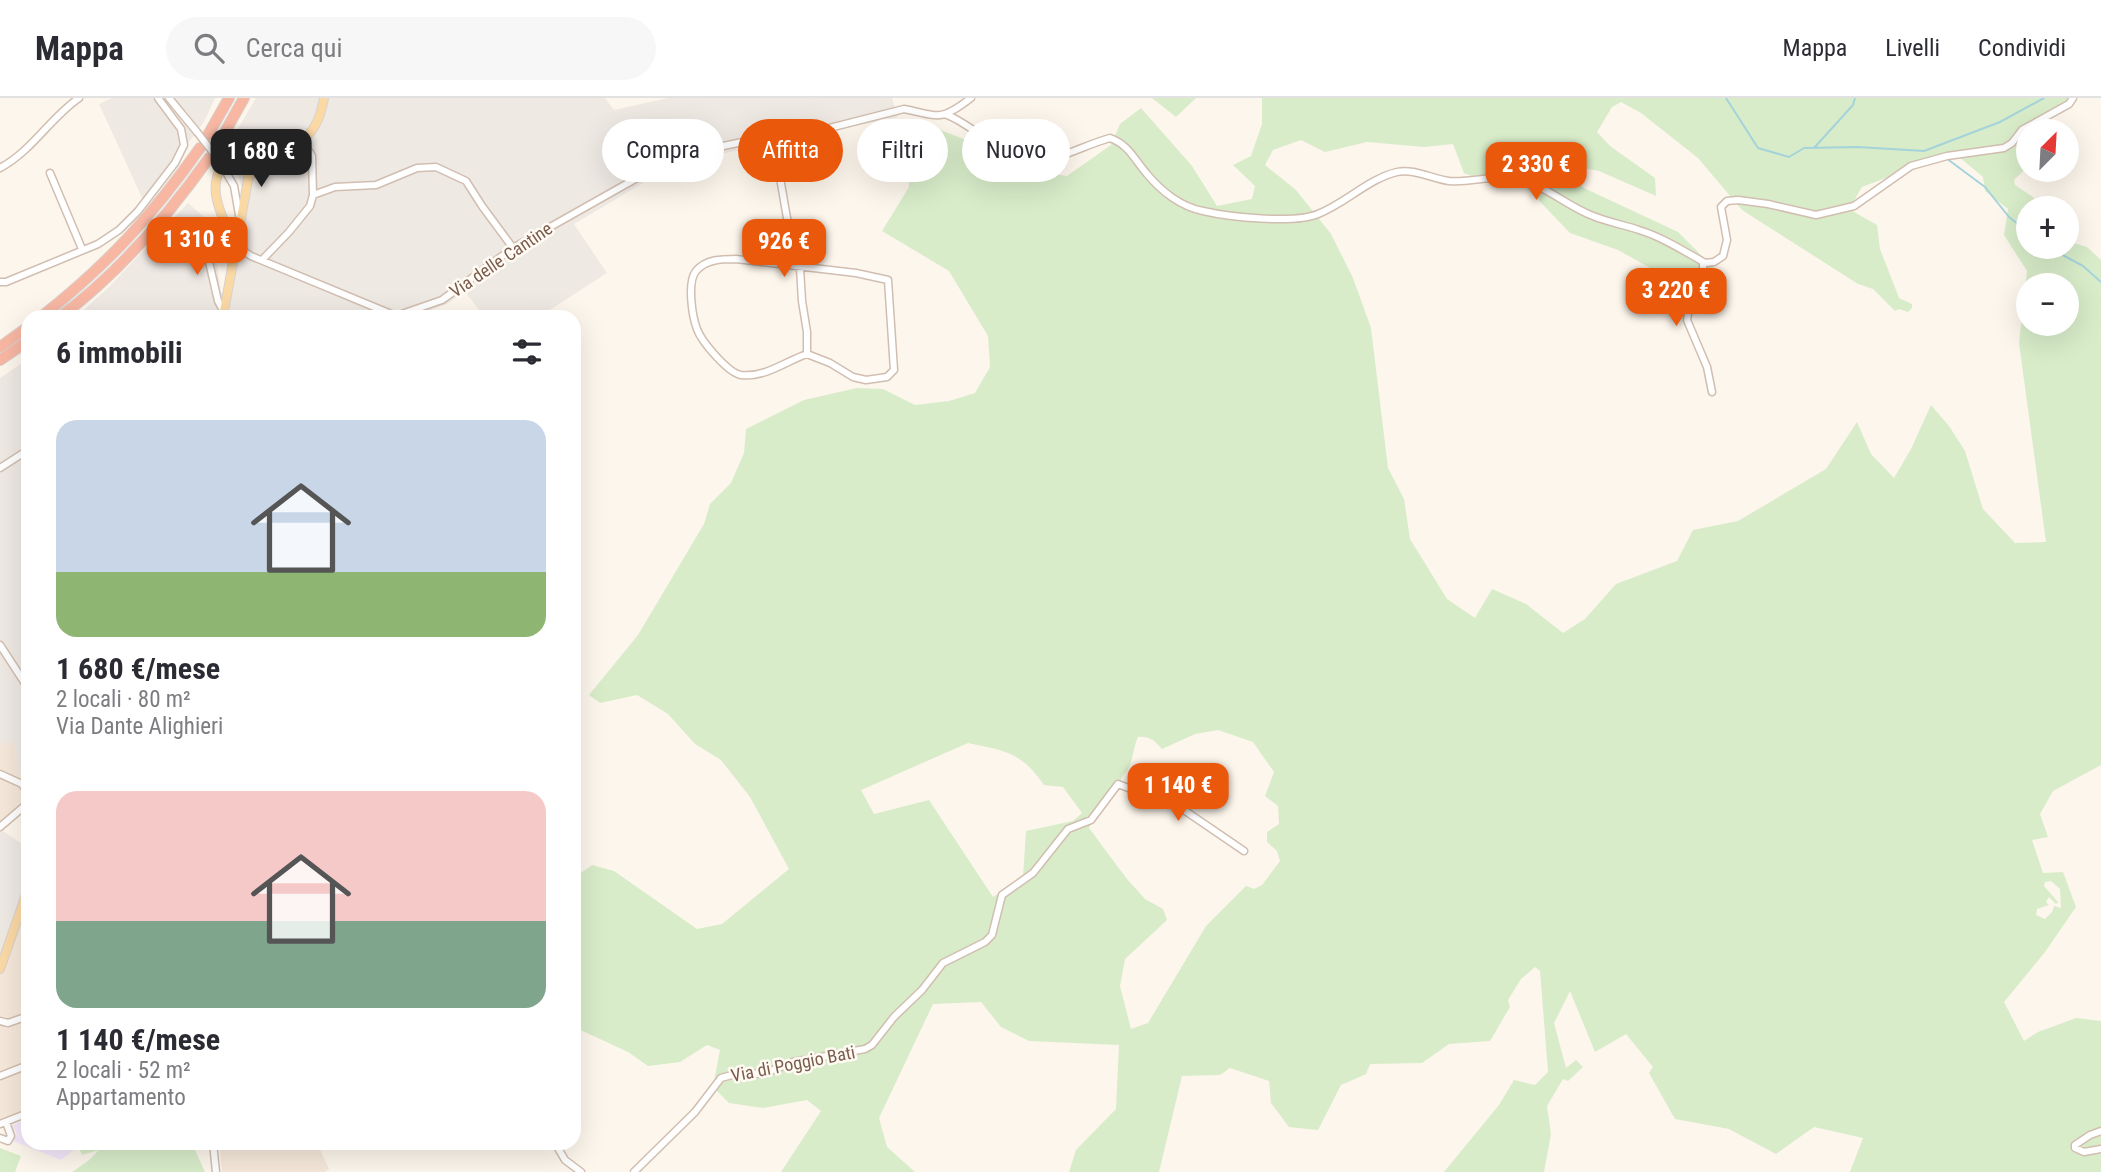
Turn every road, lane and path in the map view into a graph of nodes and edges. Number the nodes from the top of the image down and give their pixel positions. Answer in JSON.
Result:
{"nodes":[{"id":1,"x":79,"y":98,"type":"edge"},
{"id":2,"x":158,"y":98,"type":"edge"},
{"id":3,"x":169,"y":98,"type":"edge"},
{"id":4,"x":229,"y":98,"type":"edge"},
{"id":5,"x":244,"y":98,"type":"edge"},
{"id":6,"x":324,"y":98,"type":"edge"},
{"id":7,"x":971,"y":98,"type":"edge"},
{"id":8,"x":2073,"y":98,"type":"edge"},
{"id":9,"x":947,"y":115,"type":"junction"},
{"id":10,"x":843,"y":125,"type":"edge"},
{"id":11,"x":208,"y":135,"type":"dead end"},
{"id":12,"x":297,"y":143,"type":"junction"},
{"id":13,"x":738,"y":143,"type":"edge"},
{"id":14,"x":217,"y":146,"type":"dead end"},
{"id":15,"x":279,"y":146,"type":"junction"},
{"id":16,"x":200,"y":148,"type":"dead end"},
{"id":17,"x":218,"y":160,"type":"junction"},
{"id":18,"x":0,"y":168,"type":"edge"},
{"id":19,"x":219,"y":171,"type":"dead end"},
{"id":20,"x":50,"y":173,"type":"dead end"},
{"id":21,"x":248,"y":180,"type":"junction"},
{"id":22,"x":781,"y":182,"type":"edge"},
{"id":23,"x":313,"y":195,"type":"junction"},
{"id":24,"x":201,"y":227,"type":"dead end"},
{"id":25,"x":238,"y":234,"type":"junction"},
{"id":26,"x":513,"y":248,"type":"junction"},
{"id":27,"x":82,"y":249,"type":"junction"},
{"id":28,"x":251,"y":256,"type":"junction"},
{"id":29,"x":262,"y":260,"type":"junction"},
{"id":30,"x":1703,"y":262,"type":"junction"},
{"id":31,"x":232,"y":263,"type":"junction"},
{"id":32,"x":800,"y":268,"type":"junction"},
{"id":33,"x":0,"y":282,"type":"edge"},
{"id":34,"x":50,"y":310,"type":"edge"},
{"id":35,"x":68,"y":310,"type":"edge"},
{"id":36,"x":222,"y":310,"type":"edge"},
{"id":37,"x":225,"y":310,"type":"edge"},
{"id":38,"x":382,"y":310,"type":"edge"},
{"id":39,"x":413,"y":310,"type":"edge"},
{"id":40,"x":21,"y":332,"type":"edge"},
{"id":41,"x":21,"y":346,"type":"edge"},
{"id":42,"x":0,"y":347,"type":"edge"},
{"id":43,"x":807,"y":354,"type":"junction"},
{"id":44,"x":0,"y":360,"type":"edge"},
{"id":45,"x":1712,"y":392,"type":"dead end"},
{"id":46,"x":21,"y":454,"type":"edge"},
{"id":47,"x":0,"y":468,"type":"edge"},
{"id":48,"x":0,"y":645,"type":"edge"},
{"id":49,"x":21,"y":677,"type":"edge"},
{"id":50,"x":0,"y":774,"type":"edge"},
{"id":51,"x":21,"y":784,"type":"edge"},
{"id":52,"x":21,"y":809,"type":"edge"},
{"id":53,"x":0,"y":827,"type":"edge"},
{"id":54,"x":1244,"y":851,"type":"dead end"},
{"id":55,"x":21,"y":909,"type":"edge"},
{"id":56,"x":0,"y":969,"type":"edge"},
{"id":57,"x":21,"y":1018,"type":"edge"},
{"id":58,"x":0,"y":1021,"type":"edge"},
{"id":59,"x":21,"y":1068,"type":"edge"},
{"id":60,"x":0,"y":1076,"type":"edge"},
{"id":61,"x":21,"y":1116,"type":"edge"},
{"id":62,"x":3,"y":1123,"type":"edge"},
{"id":63,"x":2101,"y":1131,"type":"edge"},
{"id":64,"x":0,"y":1138,"type":"edge"},
{"id":65,"x":2101,"y":1149,"type":"edge"},
{"id":66,"x":214,"y":1150,"type":"edge"},
{"id":67,"x":559,"y":1150,"type":"edge"},
{"id":68,"x":216,"y":1172,"type":"edge"},
{"id":69,"x":581,"y":1172,"type":"edge"},
{"id":70,"x":634,"y":1172,"type":"edge"}],
"edges":[{"from":1,"to":18,"type":"street"},
{"from":2,"to":27,"type":"street"},
{"from":3,"to":17,"type":"street","bridge":true},
{"from":4,"to":11,"type":"highway"},
{"from":5,"to":14,"type":"highway"},
{"from":6,"to":12,"type":"main road"},
{"from":7,"to":9,"type":"street"},
{"from":8,"to":30,"type":"street"},
{"from":9,"to":10,"type":"street","name":"Via delle Cantine"},
{"from":9,"to":30,"type":"street"},
{"from":12,"to":15,"type":"main road"},
{"from":12,"to":23,"type":"street"},
{"from":13,"to":26,"type":"street","name":"Via delle Cantine"},
{"from":15,"to":17,"type":"main road"},
{"from":15,"to":21,"type":"main road"},
{"from":16,"to":34,"type":"highway"},
{"from":17,"to":21,"type":"main road"},
{"from":17,"to":25,"type":"street"},
{"from":17,"to":35,"type":"highway"},
{"from":19,"to":31,"type":"main road"},
{"from":20,"to":27,"type":"street"},
{"from":21,"to":25,"type":"main road"},
{"from":22,"to":32,"type":"street"},
{"from":23,"to":26,"type":"street"},
{"from":23,"to":29,"type":"street"},
{"from":24,"to":36,"type":"street"},
{"from":25,"to":28,"type":"street"},
{"from":25,"to":31,"type":"main road"},
{"from":26,"to":39,"type":"street","name":"Via delle Cantine"},
{"from":27,"to":33,"type":"street"},
{"from":28,"to":29,"type":"street","name":"Via delle Cantine"},
{"from":28,"to":31,"type":"street"},
{"from":29,"to":38,"type":"street","name":"Via delle Cantine"},
{"from":30,"to":45,"type":"street"},
{"from":31,"to":37,"type":"main road"},
{"from":32,"to":43,"type":"street"},
{"from":32,"to":43,"type":"street"},
{"from":32,"to":43,"type":"street"},
{"from":40,"to":42,"type":"highway"},
{"from":41,"to":44,"type":"highway"},
{"from":46,"to":47,"type":"street"},
{"from":48,"to":49,"type":"street"},
{"from":50,"to":51,"type":"street"},
{"from":52,"to":53,"type":"street"},
{"from":54,"to":70,"type":"street","name":"Via di Poggio Bati"},
{"from":55,"to":56,"type":"main road"},
{"from":57,"to":58,"type":"street"},
{"from":59,"to":60,"type":"street"},
{"from":61,"to":62,"type":"street"},
{"from":62,"to":64,"type":"street"},
{"from":63,"to":65,"type":"street"},
{"from":66,"to":68,"type":"street"},
{"from":67,"to":69,"type":"street"}]}
